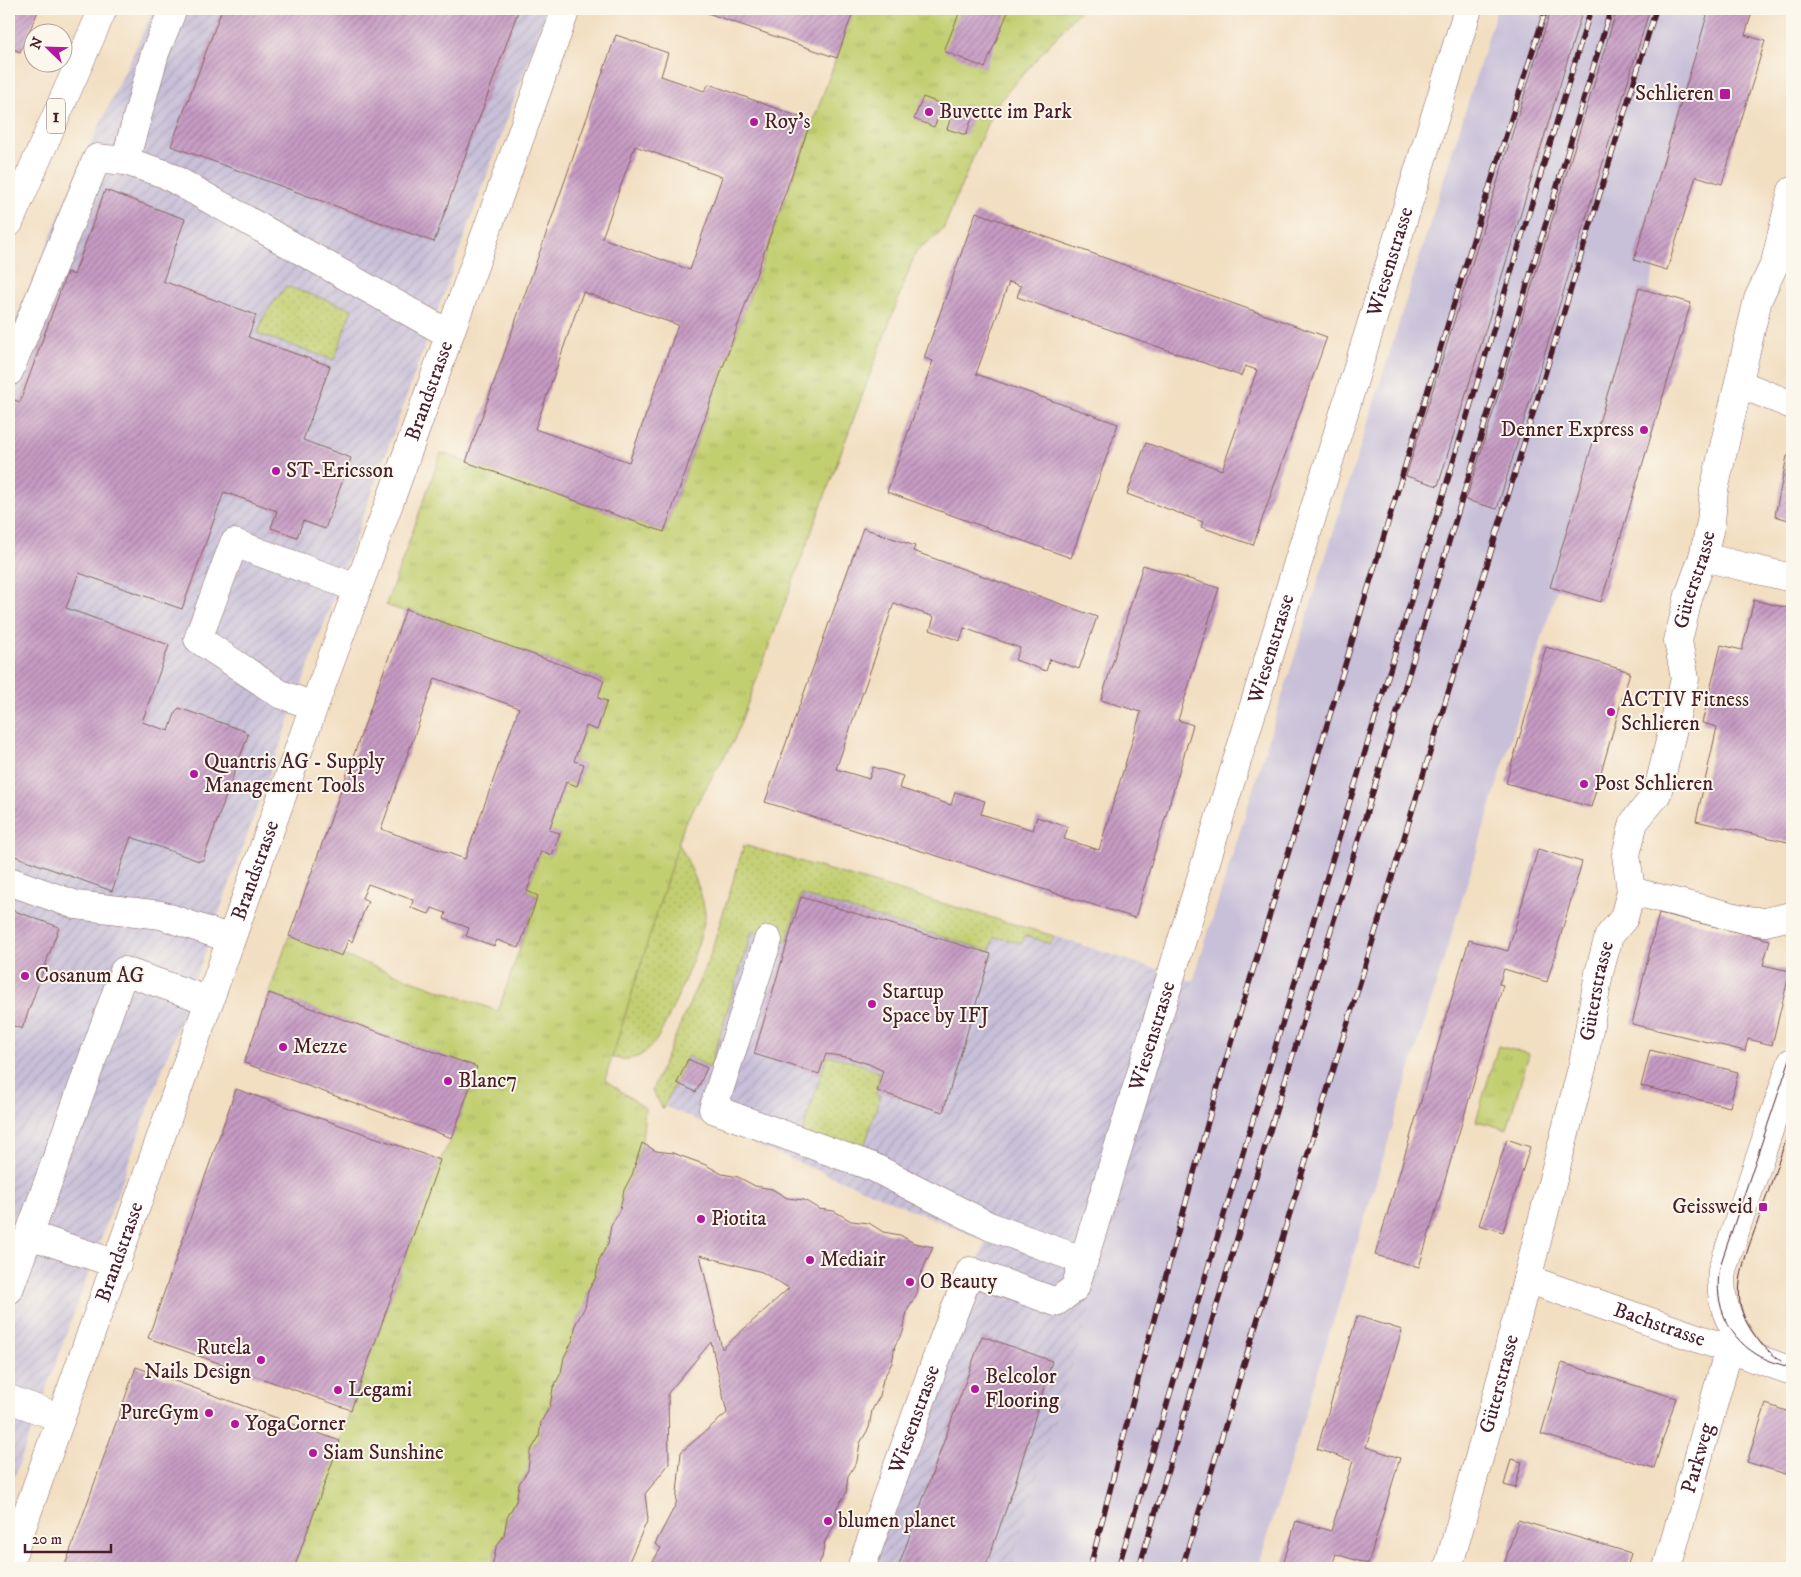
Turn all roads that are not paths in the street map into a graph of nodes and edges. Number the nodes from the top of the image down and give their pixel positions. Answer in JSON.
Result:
{"nodes":[{"id":1,"x":104,"y":9,"type":"edge"},
{"id":2,"x":173,"y":9,"type":"edge"},
{"id":3,"x":566,"y":9,"type":"edge"},
{"id":4,"x":1468,"y":9,"type":"edge"},
{"id":5,"x":125,"y":161,"type":"junction"},
{"id":6,"x":1792,"y":191,"type":"edge"},
{"id":7,"x":1789,"y":222,"type":"edge"},
{"id":8,"x":9,"y":223,"type":"edge"},
{"id":9,"x":449,"y":334,"type":"junction"},
{"id":10,"x":9,"y":372,"type":"edge"},
{"id":11,"x":1740,"y":384,"type":"junction"},
{"id":12,"x":1792,"y":405,"type":"edge"},
{"id":13,"x":1703,"y":557,"type":"junction"},
{"id":14,"x":1792,"y":578,"type":"edge"},
{"id":15,"x":357,"y":588,"type":"junction"},
{"id":16,"x":314,"y":706,"type":"junction"},
{"id":17,"x":9,"y":882,"type":"edge"},
{"id":18,"x":1631,"y":891,"type":"junction"},
{"id":19,"x":1792,"y":916,"type":"edge"},
{"id":20,"x":231,"y":939,"type":"junction"},
{"id":21,"x":768,"y":940,"type":"dead end"},
{"id":22,"x":210,"y":1001,"type":"junction"},
{"id":23,"x":1792,"y":1062,"type":"edge"},
{"id":24,"x":1792,"y":1114,"type":"edge"},
{"id":25,"x":28,"y":1235,"type":"junction"},
{"id":26,"x":1084,"y":1262,"type":"junction"},
{"id":27,"x":117,"y":1264,"type":"junction"},
{"id":28,"x":1527,"y":1280,"type":"junction"},
{"id":29,"x":9,"y":1290,"type":"edge"},
{"id":30,"x":1741,"y":1354,"type":"junction"},
{"id":31,"x":1792,"y":1371,"type":"edge"},
{"id":32,"x":9,"y":1399,"type":"edge"},
{"id":33,"x":61,"y":1418,"type":"junction"},
{"id":34,"x":9,"y":1564,"type":"edge"},
{"id":35,"x":861,"y":1568,"type":"edge"},
{"id":36,"x":1448,"y":1568,"type":"edge"},
{"id":37,"x":1667,"y":1568,"type":"edge"}],
"edges":[{"from":1,"to":8,"type":"street","number":"1"},
{"from":2,"to":5,"type":"street"},
{"from":3,"to":9,"type":"street","name":"Brandstrasse"},
{"from":4,"to":26,"type":"street","name":"Wiesenstrasse"},
{"from":5,"to":9,"type":"street"},
{"from":5,"to":10,"type":"street"},
{"from":6,"to":7,"type":"street","name":"Güterstrasse"},
{"from":7,"to":11,"type":"street","name":"Güterstrasse"},
{"from":9,"to":15,"type":"street","name":"Brandstrasse"},
{"from":11,"to":12,"type":"street"},
{"from":11,"to":13,"type":"street","name":"Güterstrasse"},
{"from":13,"to":14,"type":"street"},
{"from":13,"to":18,"type":"street","name":"Güterstrasse"},
{"from":15,"to":16,"type":"street","name":"Brandstrasse"},
{"from":15,"to":16,"type":"street"},
{"from":16,"to":20,"type":"street","name":"Brandstrasse"},
{"from":17,"to":20,"type":"street"},
{"from":18,"to":19,"type":"street"},
{"from":18,"to":28,"type":"street","name":"Güterstrasse"},
{"from":20,"to":22,"type":"street","name":"Brandstrasse"},
{"from":21,"to":26,"type":"street"},
{"from":22,"to":25,"type":"street"},
{"from":22,"to":27,"type":"street","name":"Brandstrasse"},
{"from":23,"to":30,"type":"street"},
{"from":24,"to":30,"type":"street"},
{"from":25,"to":27,"type":"street"},
{"from":25,"to":29,"type":"street"},
{"from":26,"to":35,"type":"street","name":"Wiesenstrasse"},
{"from":27,"to":33,"type":"street","name":"Brandstrasse"},
{"from":28,"to":30,"type":"street","name":"Bachstrasse"},
{"from":28,"to":36,"type":"street","name":"Güterstrasse"},
{"from":30,"to":31,"type":"street","name":"Bachstrasse"},
{"from":30,"to":37,"type":"street","name":"Parkweg"},
{"from":32,"to":33,"type":"street"},
{"from":33,"to":34,"type":"street","name":"Brandstrasse"}]}
